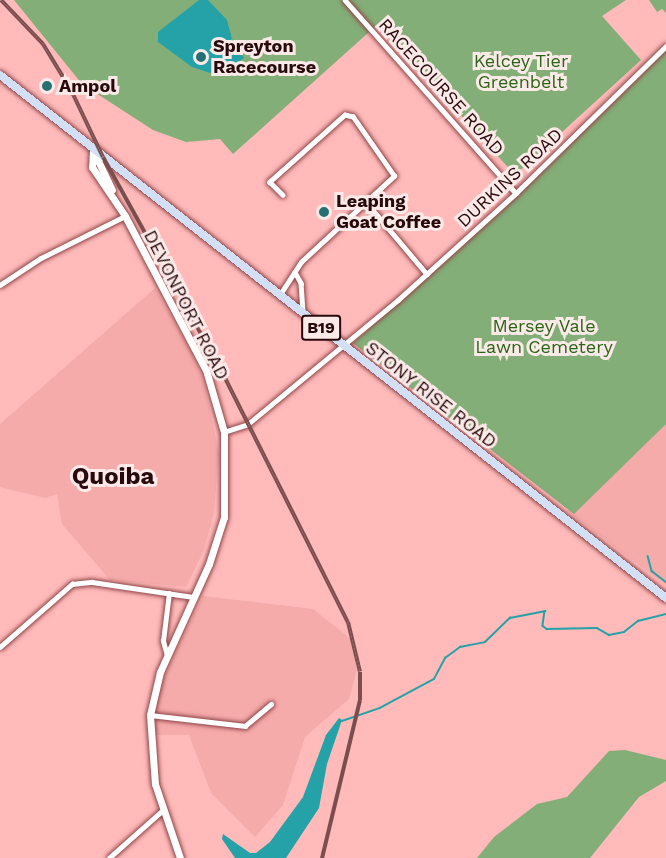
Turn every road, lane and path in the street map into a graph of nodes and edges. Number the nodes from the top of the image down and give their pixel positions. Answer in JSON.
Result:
{"nodes":[{"id":1,"x":345,"y":0,"type":"edge"},
{"id":2,"x":666,"y":46,"type":"edge"},
{"id":3,"x":0,"y":75,"type":"edge"},
{"id":4,"x":93,"y":150,"type":"junction"},
{"id":5,"x":516,"y":193,"type":"junction"},
{"id":6,"x":283,"y":195,"type":"dead end"},
{"id":7,"x":367,"y":203,"type":"junction"},
{"id":8,"x":123,"y":212,"type":"junction"},
{"id":9,"x":295,"y":272,"type":"junction"},
{"id":10,"x":427,"y":274,"type":"junction"},
{"id":11,"x":0,"y":285,"type":"edge"},
{"id":12,"x":279,"y":296,"type":"junction"},
{"id":13,"x":303,"y":315,"type":"junction"},
{"id":14,"x":342,"y":344,"type":"junction"},
{"id":15,"x":224,"y":432,"type":"junction"},
{"id":16,"x":169,"y":593,"type":"junction"},
{"id":17,"x":194,"y":597,"type":"junction"},
{"id":18,"x":666,"y":598,"type":"edge"},
{"id":19,"x":0,"y":647,"type":"edge"},
{"id":20,"x":167,"y":656,"type":"junction"},
{"id":21,"x":270,"y":704,"type":"dead end"},
{"id":22,"x":150,"y":715,"type":"junction"},
{"id":23,"x":162,"y":811,"type":"junction"},
{"id":24,"x":109,"y":858,"type":"edge"},
{"id":25,"x":180,"y":858,"type":"edge"}],
"edges":[{"from":1,"to":5,"type":"street","name":"RACECOURSE ROAD"},
{"from":2,"to":5,"type":"street","name":"DURKINS ROAD"},
{"from":3,"to":4,"type":"main road","number":"B19"},
{"from":4,"to":8,"type":"main road","name":"DEVONPORT ROAD"},
{"from":4,"to":12,"type":"main road","name":"STONY RISE ROAD","number":"B19"},
{"from":5,"to":10,"type":"street","name":"DURKINS ROAD"},
{"from":6,"to":7,"type":"street"},
{"from":7,"to":9,"type":"street"},
{"from":7,"to":10,"type":"street"},
{"from":8,"to":11,"type":"street"},
{"from":8,"to":15,"type":"main road","name":"DEVONPORT ROAD"},
{"from":9,"to":12,"type":"street"},
{"from":9,"to":13,"type":"street"},
{"from":10,"to":14,"type":"street","name":"DURKINS ROAD"},
{"from":12,"to":13,"type":"main road","name":"STONY RISE ROAD","number":"B19"},
{"from":13,"to":14,"type":"main road","name":"STONY RISE ROAD","number":"B19"},
{"from":14,"to":15,"type":"street","name":"DURKINS ROAD"},
{"from":14,"to":18,"type":"main road","name":"STONY RISE ROAD","number":"B19"},
{"from":15,"to":17,"type":"main road","name":"DEVONPORT ROAD"},
{"from":16,"to":17,"type":"street"},
{"from":16,"to":19,"type":"street"},
{"from":16,"to":20,"type":"street","name":"DEVONPORT ROAD"},
{"from":17,"to":20,"type":"main road","name":"DEVONPORT ROAD"},
{"from":20,"to":22,"type":"main road","name":"DEVONPORT ROAD"},
{"from":21,"to":22,"type":"street"},
{"from":22,"to":23,"type":"main road","name":"DEVONPORT ROAD"},
{"from":23,"to":24,"type":"street"},
{"from":23,"to":25,"type":"main road","name":"DEVONPORT ROAD"}]}
